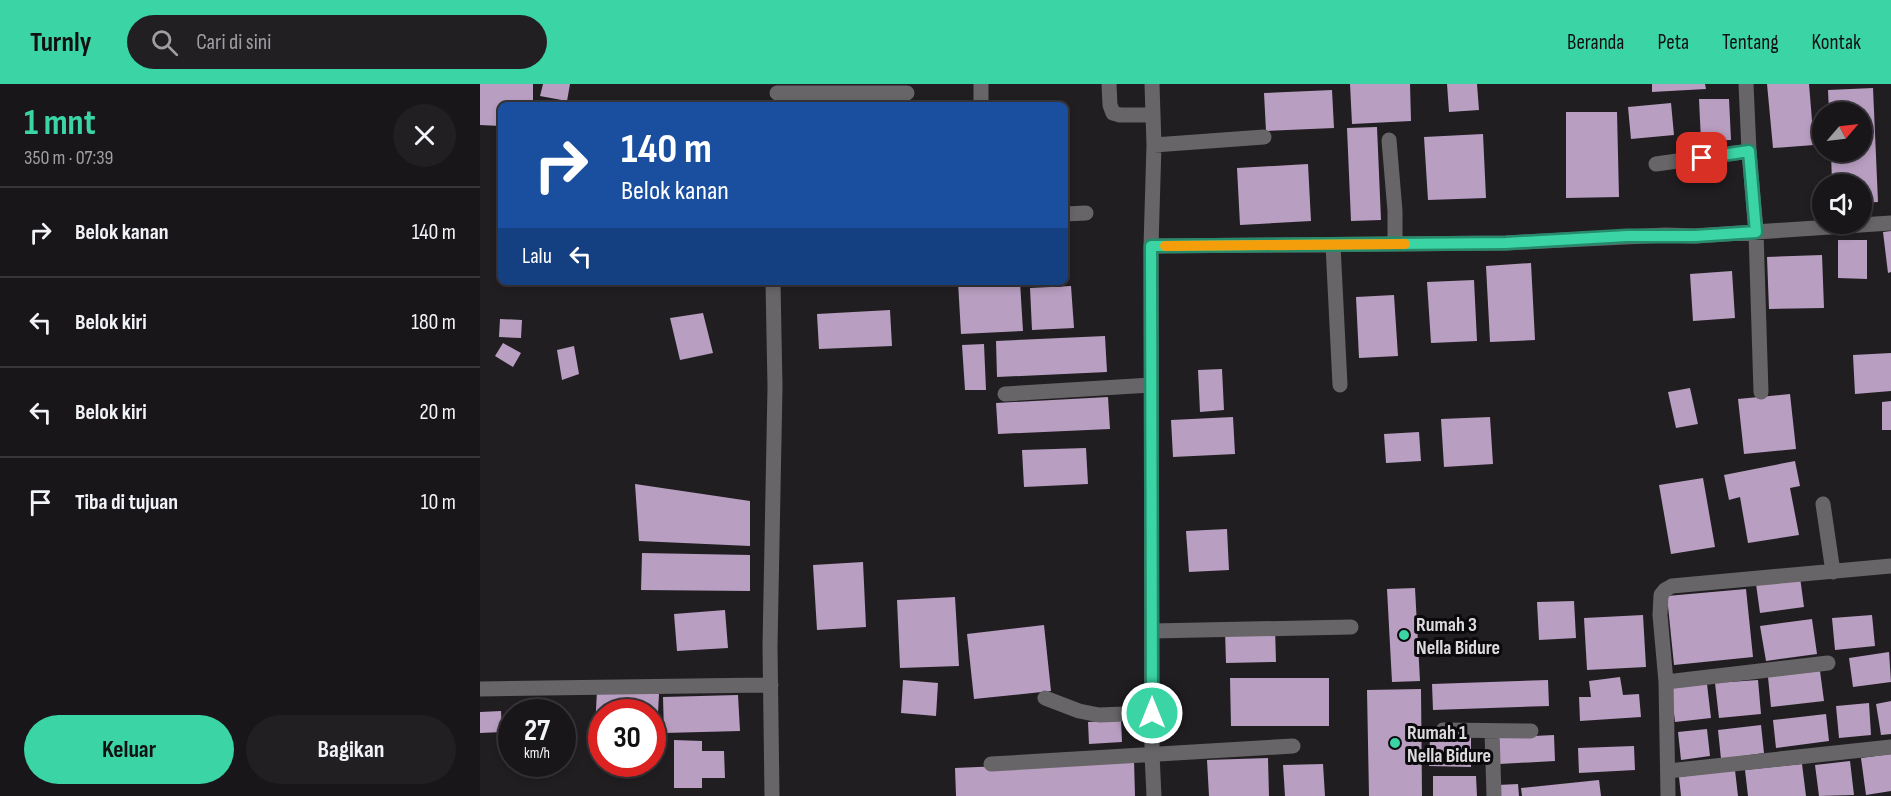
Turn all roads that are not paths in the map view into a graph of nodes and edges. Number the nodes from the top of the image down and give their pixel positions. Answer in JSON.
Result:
{"nodes":[{"id":1,"x":981,"y":84,"type":"edge"},
{"id":2,"x":1109,"y":84,"type":"edge"},
{"id":3,"x":1152,"y":84,"type":"edge"},
{"id":4,"x":1746,"y":84,"type":"edge"},
{"id":5,"x":907,"y":93,"type":"dead end"},
{"id":6,"x":777,"y":94,"type":"edge"},
{"id":7,"x":981,"y":102,"type":"edge"},
{"id":8,"x":1153,"y":116,"type":"junction"},
{"id":9,"x":1264,"y":137,"type":"dead end"},
{"id":10,"x":1389,"y":140,"type":"dead end"},
{"id":11,"x":1154,"y":145,"type":"junction"},
{"id":12,"x":1749,"y":151,"type":"junction"},
{"id":13,"x":1656,"y":164,"type":"dead end"},
{"id":14,"x":1086,"y":213,"type":"dead end"},
{"id":15,"x":1068,"y":214,"type":"edge"},
{"id":16,"x":1891,"y":223,"type":"edge"},
{"id":17,"x":1756,"y":232,"type":"junction"},
{"id":18,"x":1395,"y":244,"type":"junction"},
{"id":19,"x":1333,"y":245,"type":"junction"},
{"id":20,"x":1151,"y":246,"type":"junction"},
{"id":21,"x":773,"y":285,"type":"edge"},
{"id":22,"x":1151,"y":385,"type":"junction"},
{"id":23,"x":1340,"y":385,"type":"dead end"},
{"id":24,"x":1761,"y":392,"type":"dead end"},
{"id":25,"x":1005,"y":394,"type":"dead end"},
{"id":26,"x":1823,"y":504,"type":"dead end"},
{"id":27,"x":1891,"y":566,"type":"edge"},
{"id":28,"x":1833,"y":572,"type":"junction"},
{"id":29,"x":1351,"y":627,"type":"dead end"},
{"id":30,"x":1152,"y":631,"type":"junction"},
{"id":31,"x":1828,"y":663,"type":"dead end"},
{"id":32,"x":1666,"y":682,"type":"junction"},
{"id":33,"x":771,"y":685,"type":"junction"},
{"id":34,"x":480,"y":689,"type":"edge"},
{"id":35,"x":1045,"y":698,"type":"dead end"},
{"id":36,"x":1152,"y":713,"type":"junction"},
{"id":37,"x":1443,"y":730,"type":"dead end"},
{"id":38,"x":1492,"y":731,"type":"junction"},
{"id":39,"x":1531,"y":731,"type":"dead end"},
{"id":40,"x":1293,"y":746,"type":"dead end"},
{"id":41,"x":1891,"y":747,"type":"edge"},
{"id":42,"x":1152,"y":754,"type":"junction"},
{"id":43,"x":991,"y":764,"type":"dead end"},
{"id":44,"x":1668,"y":771,"type":"junction"},
{"id":45,"x":772,"y":796,"type":"edge"},
{"id":46,"x":1154,"y":796,"type":"edge"},
{"id":47,"x":1494,"y":796,"type":"edge"},
{"id":48,"x":1668,"y":796,"type":"edge"}],
"edges":[{"from":1,"to":7,"type":"street"},
{"from":2,"to":8,"type":"street"},
{"from":3,"to":8,"type":"street"},
{"from":4,"to":12,"type":"street"},
{"from":5,"to":6,"type":"street"},
{"from":8,"to":11,"type":"street"},
{"from":9,"to":11,"type":"street"},
{"from":10,"to":18,"type":"street"},
{"from":11,"to":20,"type":"street"},
{"from":12,"to":13,"type":"street"},
{"from":12,"to":17,"type":"street"},
{"from":14,"to":15,"type":"street"},
{"from":16,"to":17,"type":"street"},
{"from":17,"to":18,"type":"street"},
{"from":17,"to":24,"type":"street"},
{"from":18,"to":19,"type":"street"},
{"from":19,"to":20,"type":"street"},
{"from":19,"to":23,"type":"street"},
{"from":20,"to":22,"type":"street"},
{"from":21,"to":33,"type":"street"},
{"from":22,"to":25,"type":"street"},
{"from":22,"to":30,"type":"street"},
{"from":26,"to":28,"type":"street"},
{"from":27,"to":28,"type":"street"},
{"from":28,"to":32,"type":"street"},
{"from":29,"to":30,"type":"street"},
{"from":30,"to":36,"type":"street"},
{"from":31,"to":32,"type":"street"},
{"from":32,"to":44,"type":"street"},
{"from":33,"to":34,"type":"street"},
{"from":33,"to":45,"type":"street"},
{"from":35,"to":36,"type":"street"},
{"from":36,"to":42,"type":"street"},
{"from":37,"to":38,"type":"street"},
{"from":38,"to":39,"type":"street"},
{"from":38,"to":47,"type":"street"},
{"from":40,"to":42,"type":"street"},
{"from":41,"to":44,"type":"street"},
{"from":42,"to":43,"type":"street"},
{"from":42,"to":46,"type":"street"},
{"from":44,"to":48,"type":"street"}]}
